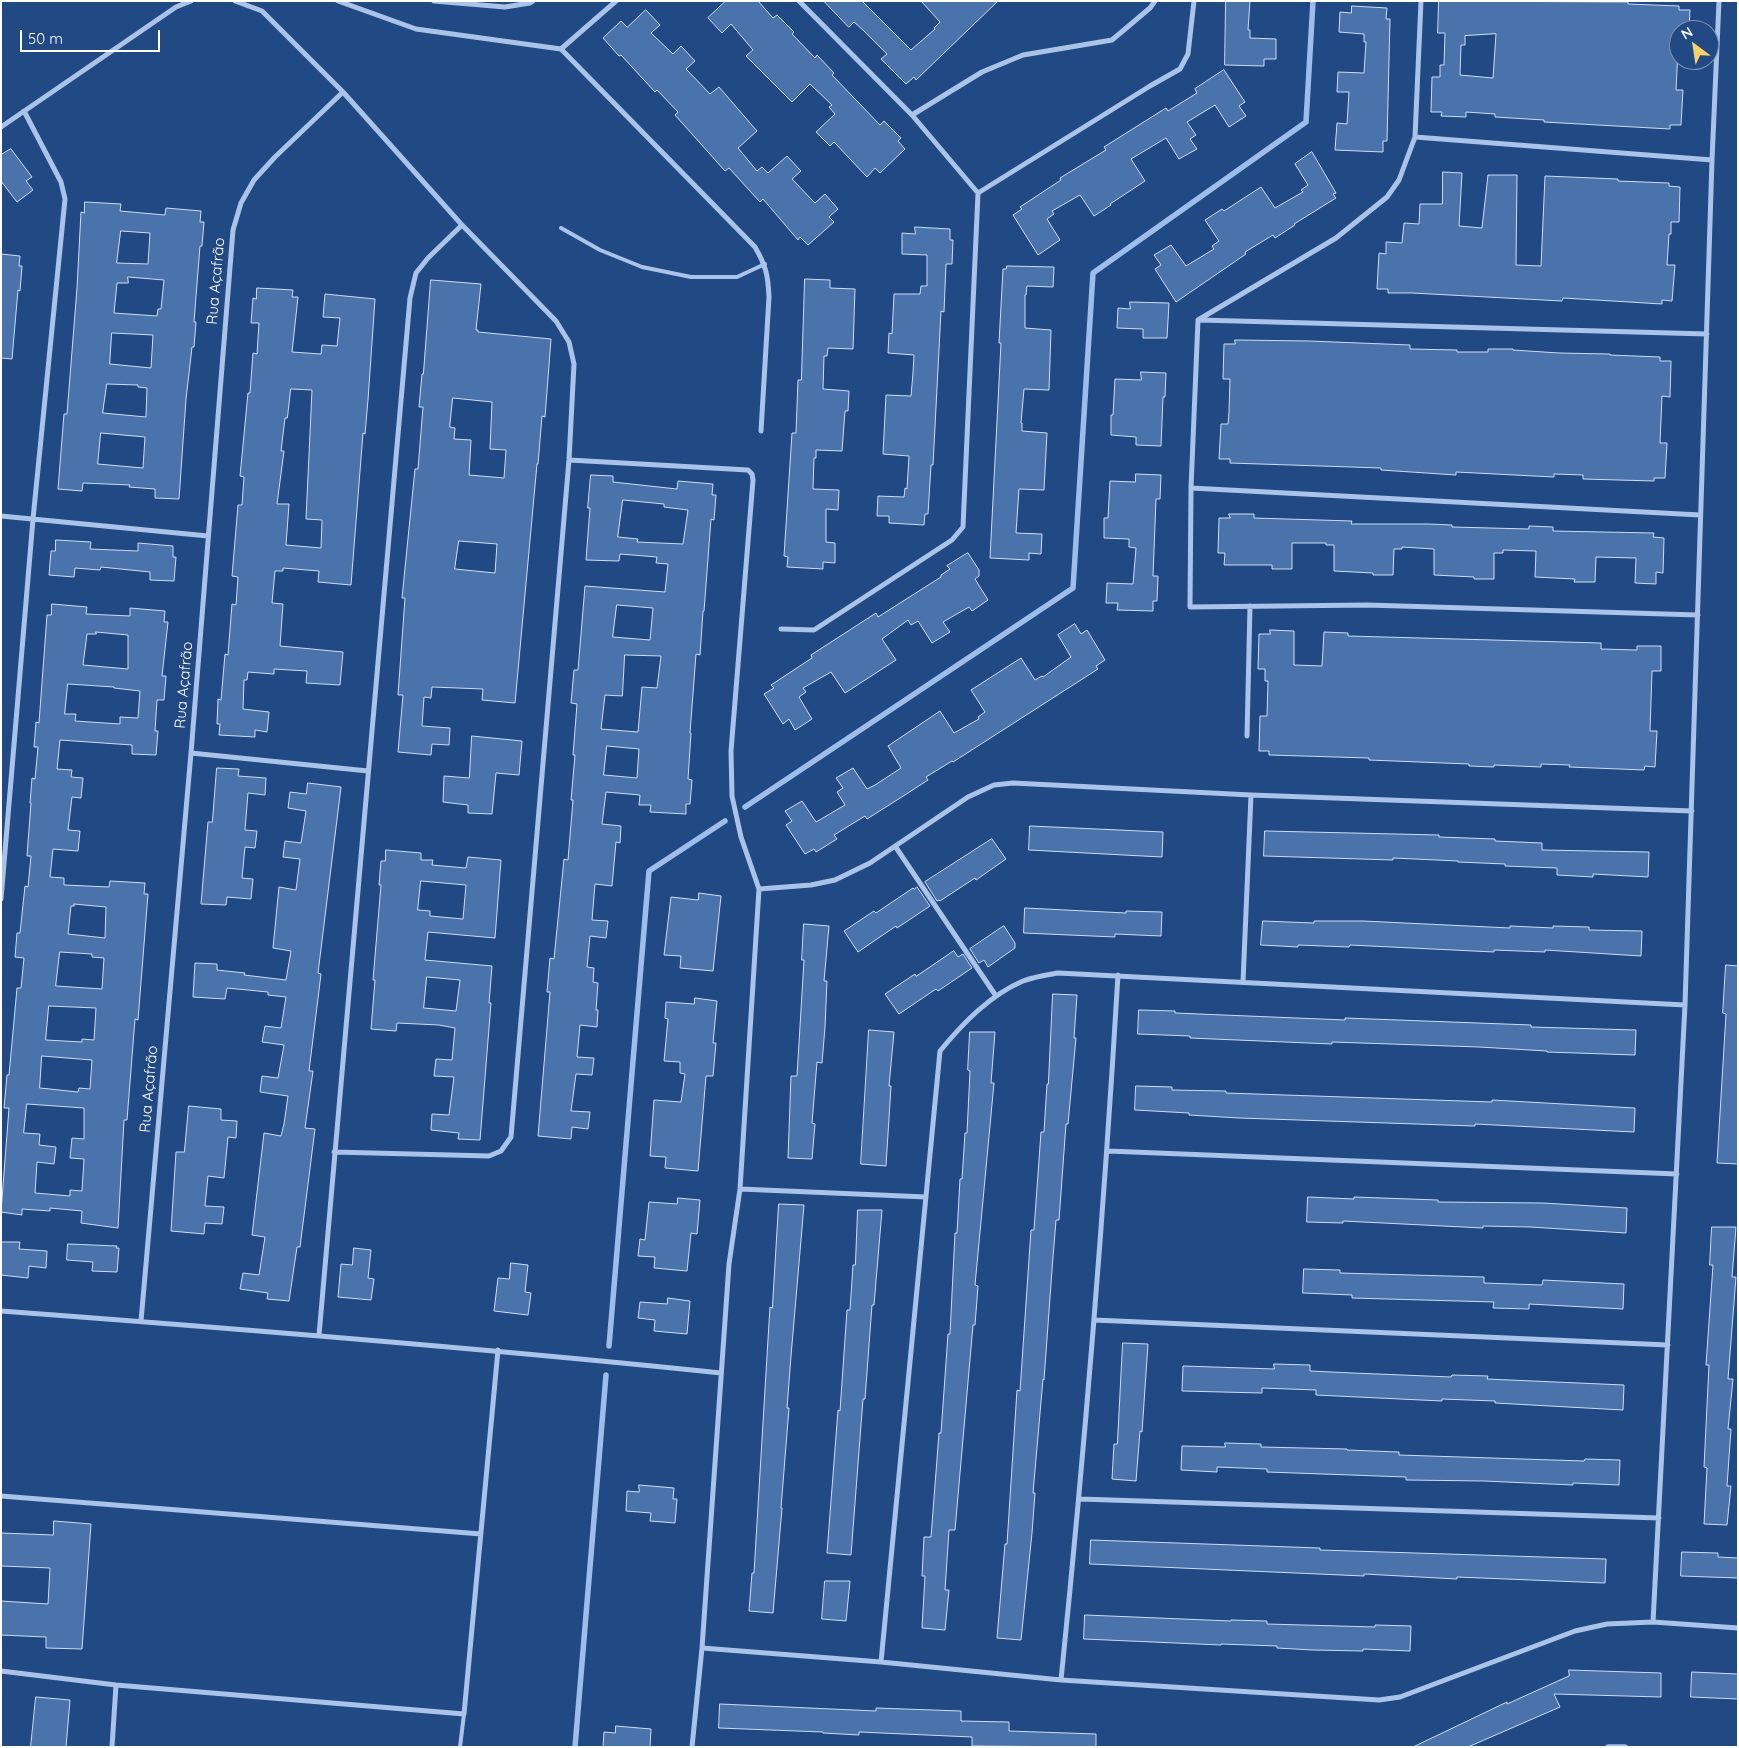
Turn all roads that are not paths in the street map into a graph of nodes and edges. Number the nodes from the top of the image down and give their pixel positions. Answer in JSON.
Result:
{"nodes":[{"id":1,"x":192,"y":1,"type":"edge"},
{"id":2,"x":235,"y":1,"type":"edge"},
{"id":3,"x":338,"y":1,"type":"edge"},
{"id":4,"x":533,"y":1,"type":"edge"},
{"id":5,"x":616,"y":1,"type":"edge"},
{"id":6,"x":799,"y":1,"type":"edge"},
{"id":7,"x":1155,"y":1,"type":"edge"},
{"id":8,"x":1194,"y":1,"type":"edge"},
{"id":9,"x":1421,"y":1,"type":"edge"},
{"id":10,"x":1719,"y":1,"type":"edge"},
{"id":11,"x":438,"y":2,"type":"edge"},
{"id":12,"x":561,"y":49,"type":"junction"},
{"id":13,"x":344,"y":92,"type":"junction"},
{"id":14,"x":24,"y":111,"type":"junction"},
{"id":15,"x":912,"y":115,"type":"junction"},
{"id":16,"x":1,"y":127,"type":"edge"},
{"id":17,"x":1414,"y":137,"type":"junction"},
{"id":18,"x":1712,"y":160,"type":"junction"},
{"id":19,"x":978,"y":193,"type":"junction"},
{"id":20,"x":462,"y":226,"type":"junction"},
{"id":21,"x":562,"y":228,"type":"dead end"},
{"id":22,"x":765,"y":264,"type":"junction"},
{"id":23,"x":1198,"y":320,"type":"junction"},
{"id":24,"x":1707,"y":334,"type":"junction"},
{"id":25,"x":761,"y":431,"type":"dead end"},
{"id":26,"x":568,"y":460,"type":"junction"},
{"id":27,"x":1191,"y":488,"type":"junction"},
{"id":28,"x":1700,"y":515,"type":"junction"},
{"id":29,"x":1,"y":516,"type":"edge"},
{"id":30,"x":33,"y":519,"type":"junction"},
{"id":31,"x":208,"y":536,"type":"junction"},
{"id":32,"x":1250,"y":606,"type":"junction"},
{"id":33,"x":1698,"y":616,"type":"junction"},
{"id":34,"x":781,"y":629,"type":"dead end"},
{"id":35,"x":1247,"y":736,"type":"dead end"},
{"id":36,"x":191,"y":753,"type":"junction"},
{"id":37,"x":368,"y":772,"type":"junction"},
{"id":38,"x":1251,"y":795,"type":"junction"},
{"id":39,"x":1692,"y":811,"type":"junction"},
{"id":40,"x":895,"y":846,"type":"junction"},
{"id":41,"x":759,"y":889,"type":"junction"},
{"id":42,"x":2,"y":891,"type":"edge"},
{"id":43,"x":1,"y":899,"type":"edge"},
{"id":44,"x":1118,"y":976,"type":"junction"},
{"id":45,"x":1243,"y":982,"type":"junction"},
{"id":46,"x":996,"y":996,"type":"junction"},
{"id":47,"x":1686,"y":1005,"type":"junction"},
{"id":48,"x":1108,"y":1151,"type":"junction"},
{"id":49,"x":334,"y":1152,"type":"junction"},
{"id":50,"x":1676,"y":1174,"type":"junction"},
{"id":51,"x":740,"y":1190,"type":"junction"},
{"id":52,"x":926,"y":1197,"type":"junction"},
{"id":53,"x":1,"y":1311,"type":"edge"},
{"id":54,"x":1094,"y":1320,"type":"junction"},
{"id":55,"x":141,"y":1321,"type":"junction"},
{"id":56,"x":319,"y":1335,"type":"junction"},
{"id":57,"x":1668,"y":1345,"type":"junction"},
{"id":58,"x":498,"y":1350,"type":"junction"},
{"id":59,"x":721,"y":1373,"type":"junction"},
{"id":60,"x":1,"y":1496,"type":"edge"},
{"id":61,"x":1080,"y":1499,"type":"junction"},
{"id":62,"x":1659,"y":1518,"type":"junction"},
{"id":63,"x":481,"y":1534,"type":"junction"},
{"id":64,"x":1653,"y":1622,"type":"junction"},
{"id":65,"x":1738,"y":1628,"type":"edge"},
{"id":66,"x":702,"y":1648,"type":"junction"},
{"id":67,"x":881,"y":1662,"type":"junction"},
{"id":68,"x":1,"y":1672,"type":"edge"},
{"id":69,"x":1061,"y":1680,"type":"junction"},
{"id":70,"x":116,"y":1685,"type":"junction"},
{"id":71,"x":464,"y":1714,"type":"junction"},
{"id":72,"x":112,"y":1747,"type":"edge"},
{"id":73,"x":460,"y":1747,"type":"edge"},
{"id":74,"x":692,"y":1747,"type":"edge"}],
"edges":[{"from":1,"to":14,"type":"street"},
{"from":2,"to":13,"type":"street"},
{"from":3,"to":12,"type":"street"},
{"from":4,"to":11,"type":"street"},
{"from":5,"to":12,"type":"street"},
{"from":6,"to":15,"type":"street"},
{"from":7,"to":15,"type":"street"},
{"from":8,"to":19,"type":"street"},
{"from":9,"to":17,"type":"street"},
{"from":10,"to":18,"type":"street"},
{"from":12,"to":22,"type":"street"},
{"from":13,"to":20,"type":"street"},
{"from":13,"to":31,"type":"street","name":"Rua Açafrão"},
{"from":14,"to":16,"type":"street"},
{"from":14,"to":30,"type":"street"},
{"from":15,"to":19,"type":"street"},
{"from":17,"to":18,"type":"street"},
{"from":17,"to":23,"type":"street"},
{"from":18,"to":24,"type":"street"},
{"from":19,"to":34,"type":"street"},
{"from":20,"to":26,"type":"street"},
{"from":20,"to":37,"type":"street"},
{"from":21,"to":22,"type":"lane"},
{"from":22,"to":25,"type":"street"},
{"from":23,"to":24,"type":"street"},
{"from":23,"to":27,"type":"street"},
{"from":24,"to":28,"type":"street"},
{"from":26,"to":41,"type":"street"},
{"from":26,"to":49,"type":"street"},
{"from":27,"to":28,"type":"street"},
{"from":27,"to":32,"type":"street"},
{"from":28,"to":33,"type":"street"},
{"from":29,"to":30,"type":"street"},
{"from":30,"to":31,"type":"street"},
{"from":30,"to":42,"type":"street"},
{"from":31,"to":36,"type":"street","name":"Rua Açafrão"},
{"from":32,"to":33,"type":"street"},
{"from":32,"to":35,"type":"street"},
{"from":33,"to":39,"type":"street"},
{"from":36,"to":37,"type":"street"},
{"from":36,"to":55,"type":"street","name":"Rua Açafrão"},
{"from":37,"to":49,"type":"street"},
{"from":38,"to":39,"type":"street"},
{"from":38,"to":40,"type":"street"},
{"from":38,"to":45,"type":"street"},
{"from":39,"to":47,"type":"street"},
{"from":40,"to":41,"type":"street"},
{"from":40,"to":46,"type":"street"},
{"from":41,"to":51,"type":"street"},
{"from":42,"to":43,"type":"street"},
{"from":44,"to":45,"type":"street"},
{"from":44,"to":46,"type":"street"},
{"from":44,"to":48,"type":"street"},
{"from":45,"to":47,"type":"street"},
{"from":46,"to":52,"type":"street"},
{"from":47,"to":50,"type":"street"},
{"from":48,"to":50,"type":"street"},
{"from":48,"to":54,"type":"street"},
{"from":49,"to":56,"type":"street"},
{"from":50,"to":57,"type":"street"},
{"from":51,"to":52,"type":"street"},
{"from":51,"to":59,"type":"street"},
{"from":52,"to":67,"type":"street"},
{"from":53,"to":55,"type":"street"},
{"from":54,"to":57,"type":"street"},
{"from":54,"to":61,"type":"street"},
{"from":55,"to":56,"type":"street"},
{"from":56,"to":58,"type":"street"},
{"from":57,"to":62,"type":"street"},
{"from":58,"to":59,"type":"street"},
{"from":58,"to":63,"type":"street"},
{"from":59,"to":66,"type":"street"},
{"from":60,"to":63,"type":"street"},
{"from":61,"to":62,"type":"street"},
{"from":61,"to":69,"type":"street"},
{"from":62,"to":64,"type":"street"},
{"from":63,"to":71,"type":"street"},
{"from":64,"to":65,"type":"street"},
{"from":64,"to":69,"type":"street"},
{"from":66,"to":67,"type":"street"},
{"from":66,"to":74,"type":"street"},
{"from":67,"to":69,"type":"street"},
{"from":68,"to":70,"type":"street"},
{"from":70,"to":71,"type":"street"},
{"from":70,"to":72,"type":"street"},
{"from":71,"to":73,"type":"lane"}]}
